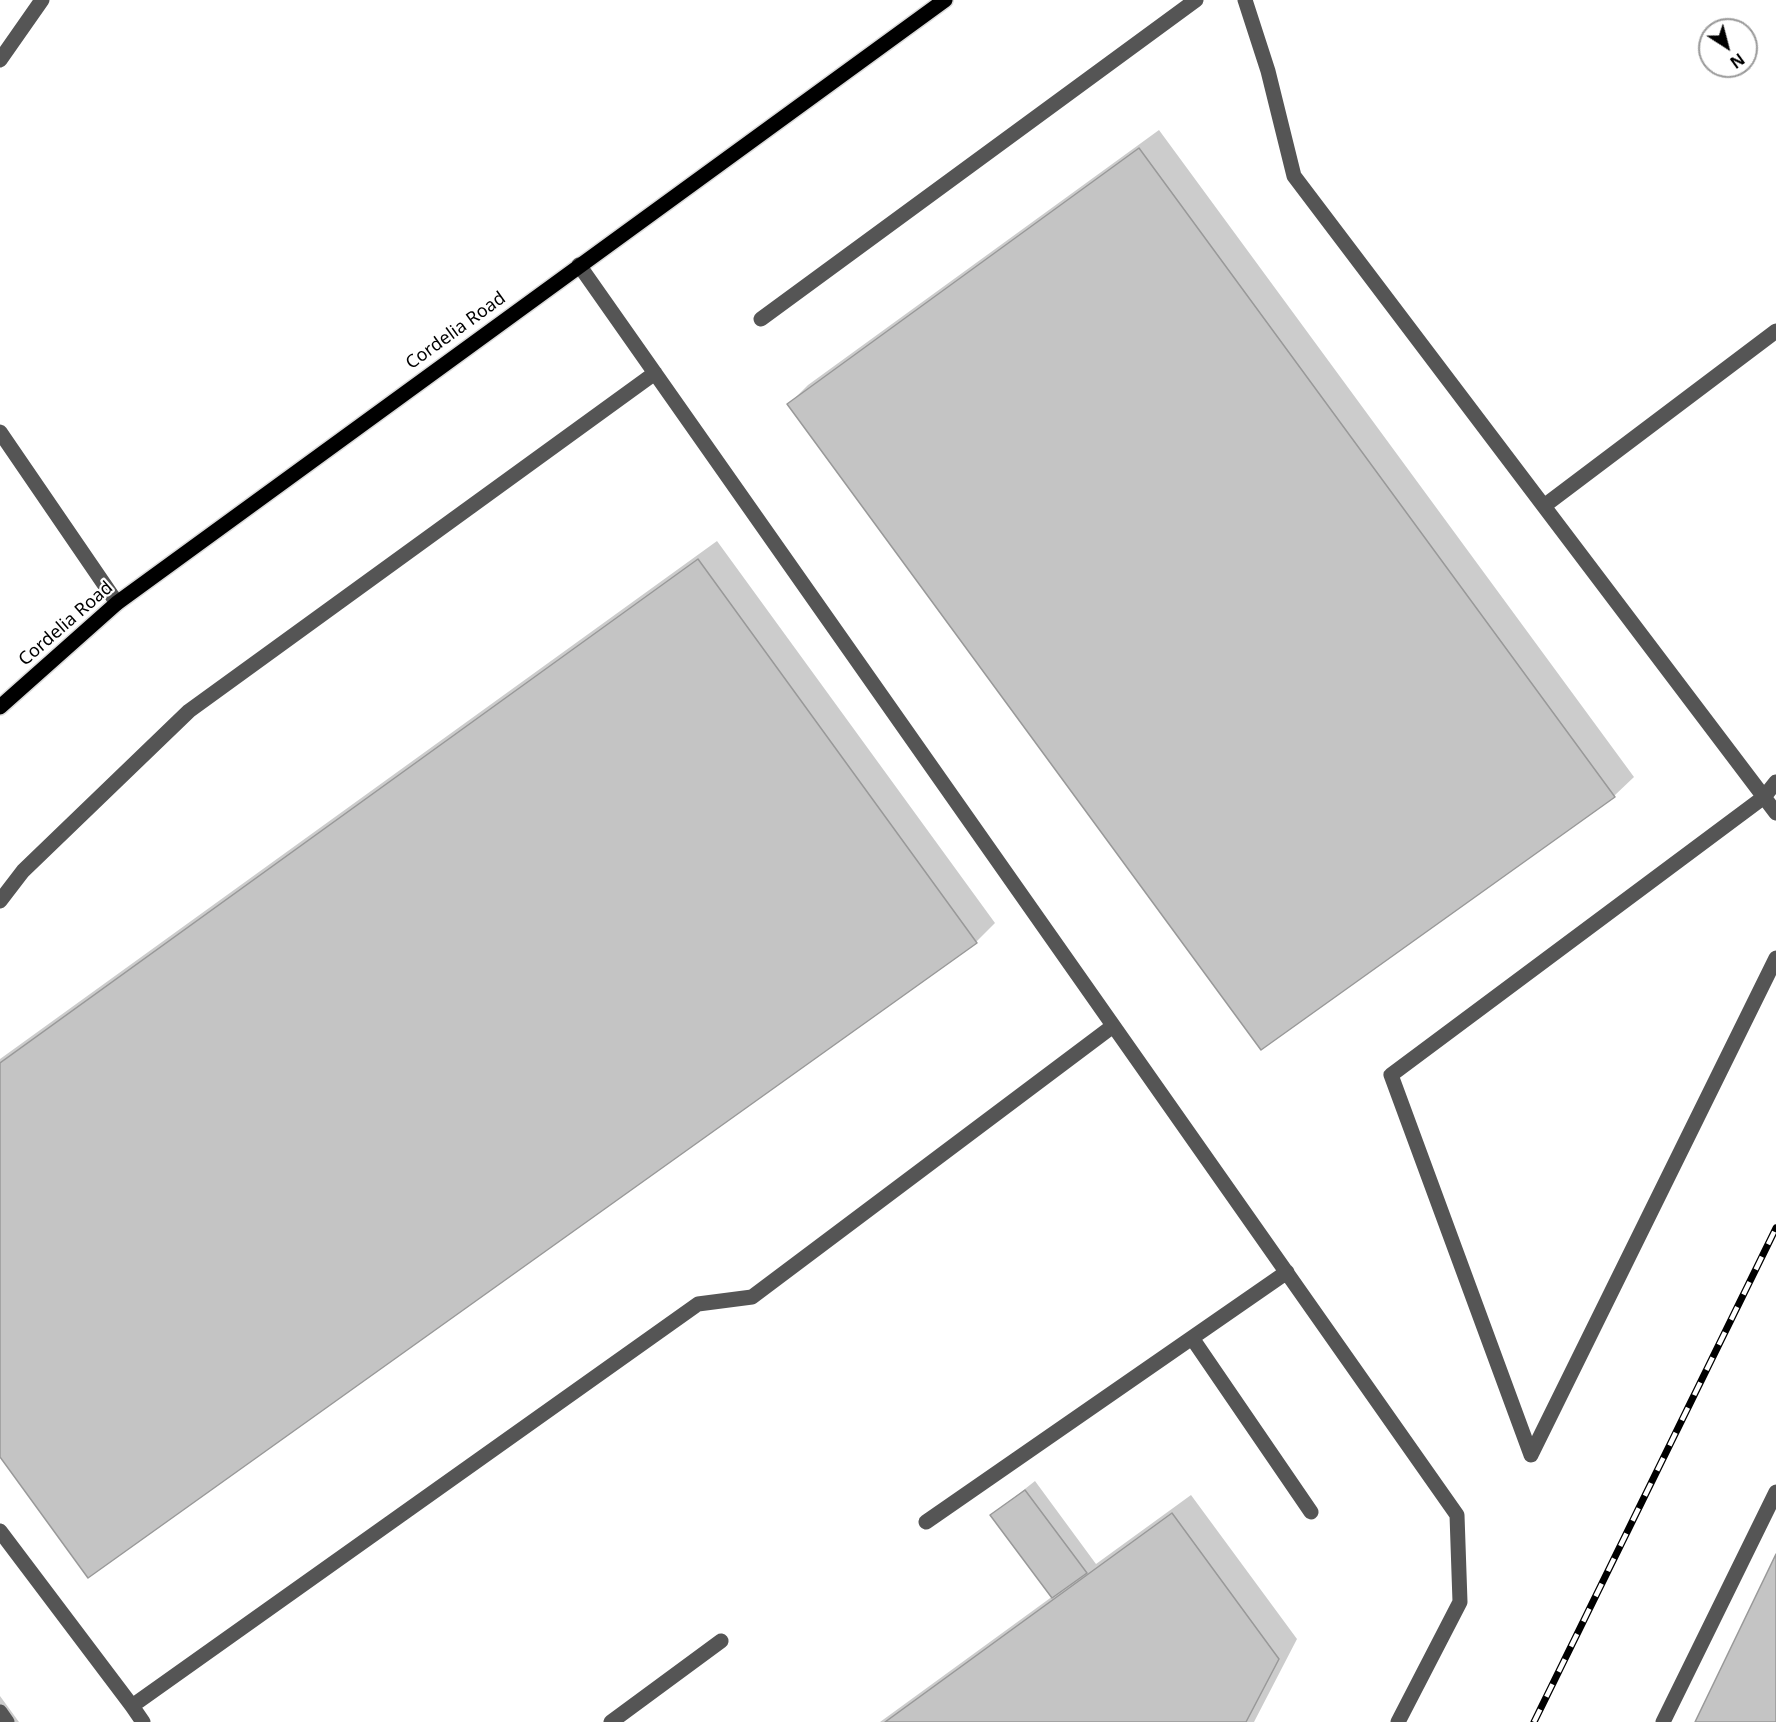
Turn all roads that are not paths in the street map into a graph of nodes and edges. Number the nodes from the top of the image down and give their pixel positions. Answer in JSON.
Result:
{"nodes":[{"id":1,"x":42,"y":0,"type":"edge"},
{"id":2,"x":945,"y":0,"type":"edge"},
{"id":3,"x":1196,"y":0,"type":"edge"},
{"id":4,"x":1245,"y":0,"type":"edge"},
{"id":5,"x":0,"y":60,"type":"edge"},
{"id":6,"x":579,"y":265,"type":"junction"},
{"id":7,"x":761,"y":319,"type":"dead end"},
{"id":8,"x":1776,"y":331,"type":"edge"},
{"id":9,"x":655,"y":374,"type":"junction"},
{"id":10,"x":0,"y":432,"type":"edge"},
{"id":11,"x":1544,"y":506,"type":"junction"},
{"id":12,"x":117,"y":603,"type":"junction"},
{"id":13,"x":0,"y":707,"type":"edge"},
{"id":14,"x":1776,"y":782,"type":"edge"},
{"id":15,"x":1764,"y":797,"type":"junction"},
{"id":16,"x":1776,"y":813,"type":"edge"},
{"id":17,"x":0,"y":901,"type":"edge"},
{"id":18,"x":1776,"y":958,"type":"edge"},
{"id":19,"x":1113,"y":1026,"type":"junction"},
{"id":20,"x":1287,"y":1272,"type":"junction"},
{"id":21,"x":1192,"y":1338,"type":"junction"},
{"id":22,"x":1776,"y":1492,"type":"edge"},
{"id":23,"x":1311,"y":1512,"type":"dead end"},
{"id":24,"x":926,"y":1522,"type":"dead end"},
{"id":25,"x":0,"y":1531,"type":"edge"},
{"id":26,"x":721,"y":1641,"type":"dead end"},
{"id":27,"x":132,"y":1706,"type":"junction"},
{"id":28,"x":0,"y":1712,"type":"edge"},
{"id":29,"x":7,"y":1722,"type":"edge"},
{"id":30,"x":143,"y":1722,"type":"edge"},
{"id":31,"x":611,"y":1722,"type":"edge"},
{"id":32,"x":1398,"y":1722,"type":"edge"},
{"id":33,"x":1663,"y":1722,"type":"edge"}],
"edges":[{"from":1,"to":5,"type":"lane"},
{"from":2,"to":6,"type":"main road","name":"Cordelia Road"},
{"from":3,"to":7,"type":"lane"},
{"from":4,"to":11,"type":"lane"},
{"from":6,"to":9,"type":"lane"},
{"from":6,"to":12,"type":"main road","name":"Cordelia Road"},
{"from":8,"to":11,"type":"lane"},
{"from":9,"to":17,"type":"lane"},
{"from":9,"to":19,"type":"lane"},
{"from":10,"to":12,"type":"lane"},
{"from":11,"to":15,"type":"lane"},
{"from":12,"to":13,"type":"main road","name":"Cordelia Road"},
{"from":14,"to":15,"type":"lane"},
{"from":15,"to":16,"type":"lane"},
{"from":15,"to":18,"type":"lane"},
{"from":19,"to":20,"type":"lane"},
{"from":19,"to":27,"type":"lane"},
{"from":20,"to":21,"type":"lane"},
{"from":20,"to":32,"type":"lane"},
{"from":21,"to":23,"type":"lane"},
{"from":21,"to":24,"type":"lane"},
{"from":22,"to":33,"type":"lane"},
{"from":25,"to":27,"type":"lane"},
{"from":26,"to":31,"type":"lane"},
{"from":27,"to":30,"type":"lane"},
{"from":28,"to":29,"type":"lane"}]}
